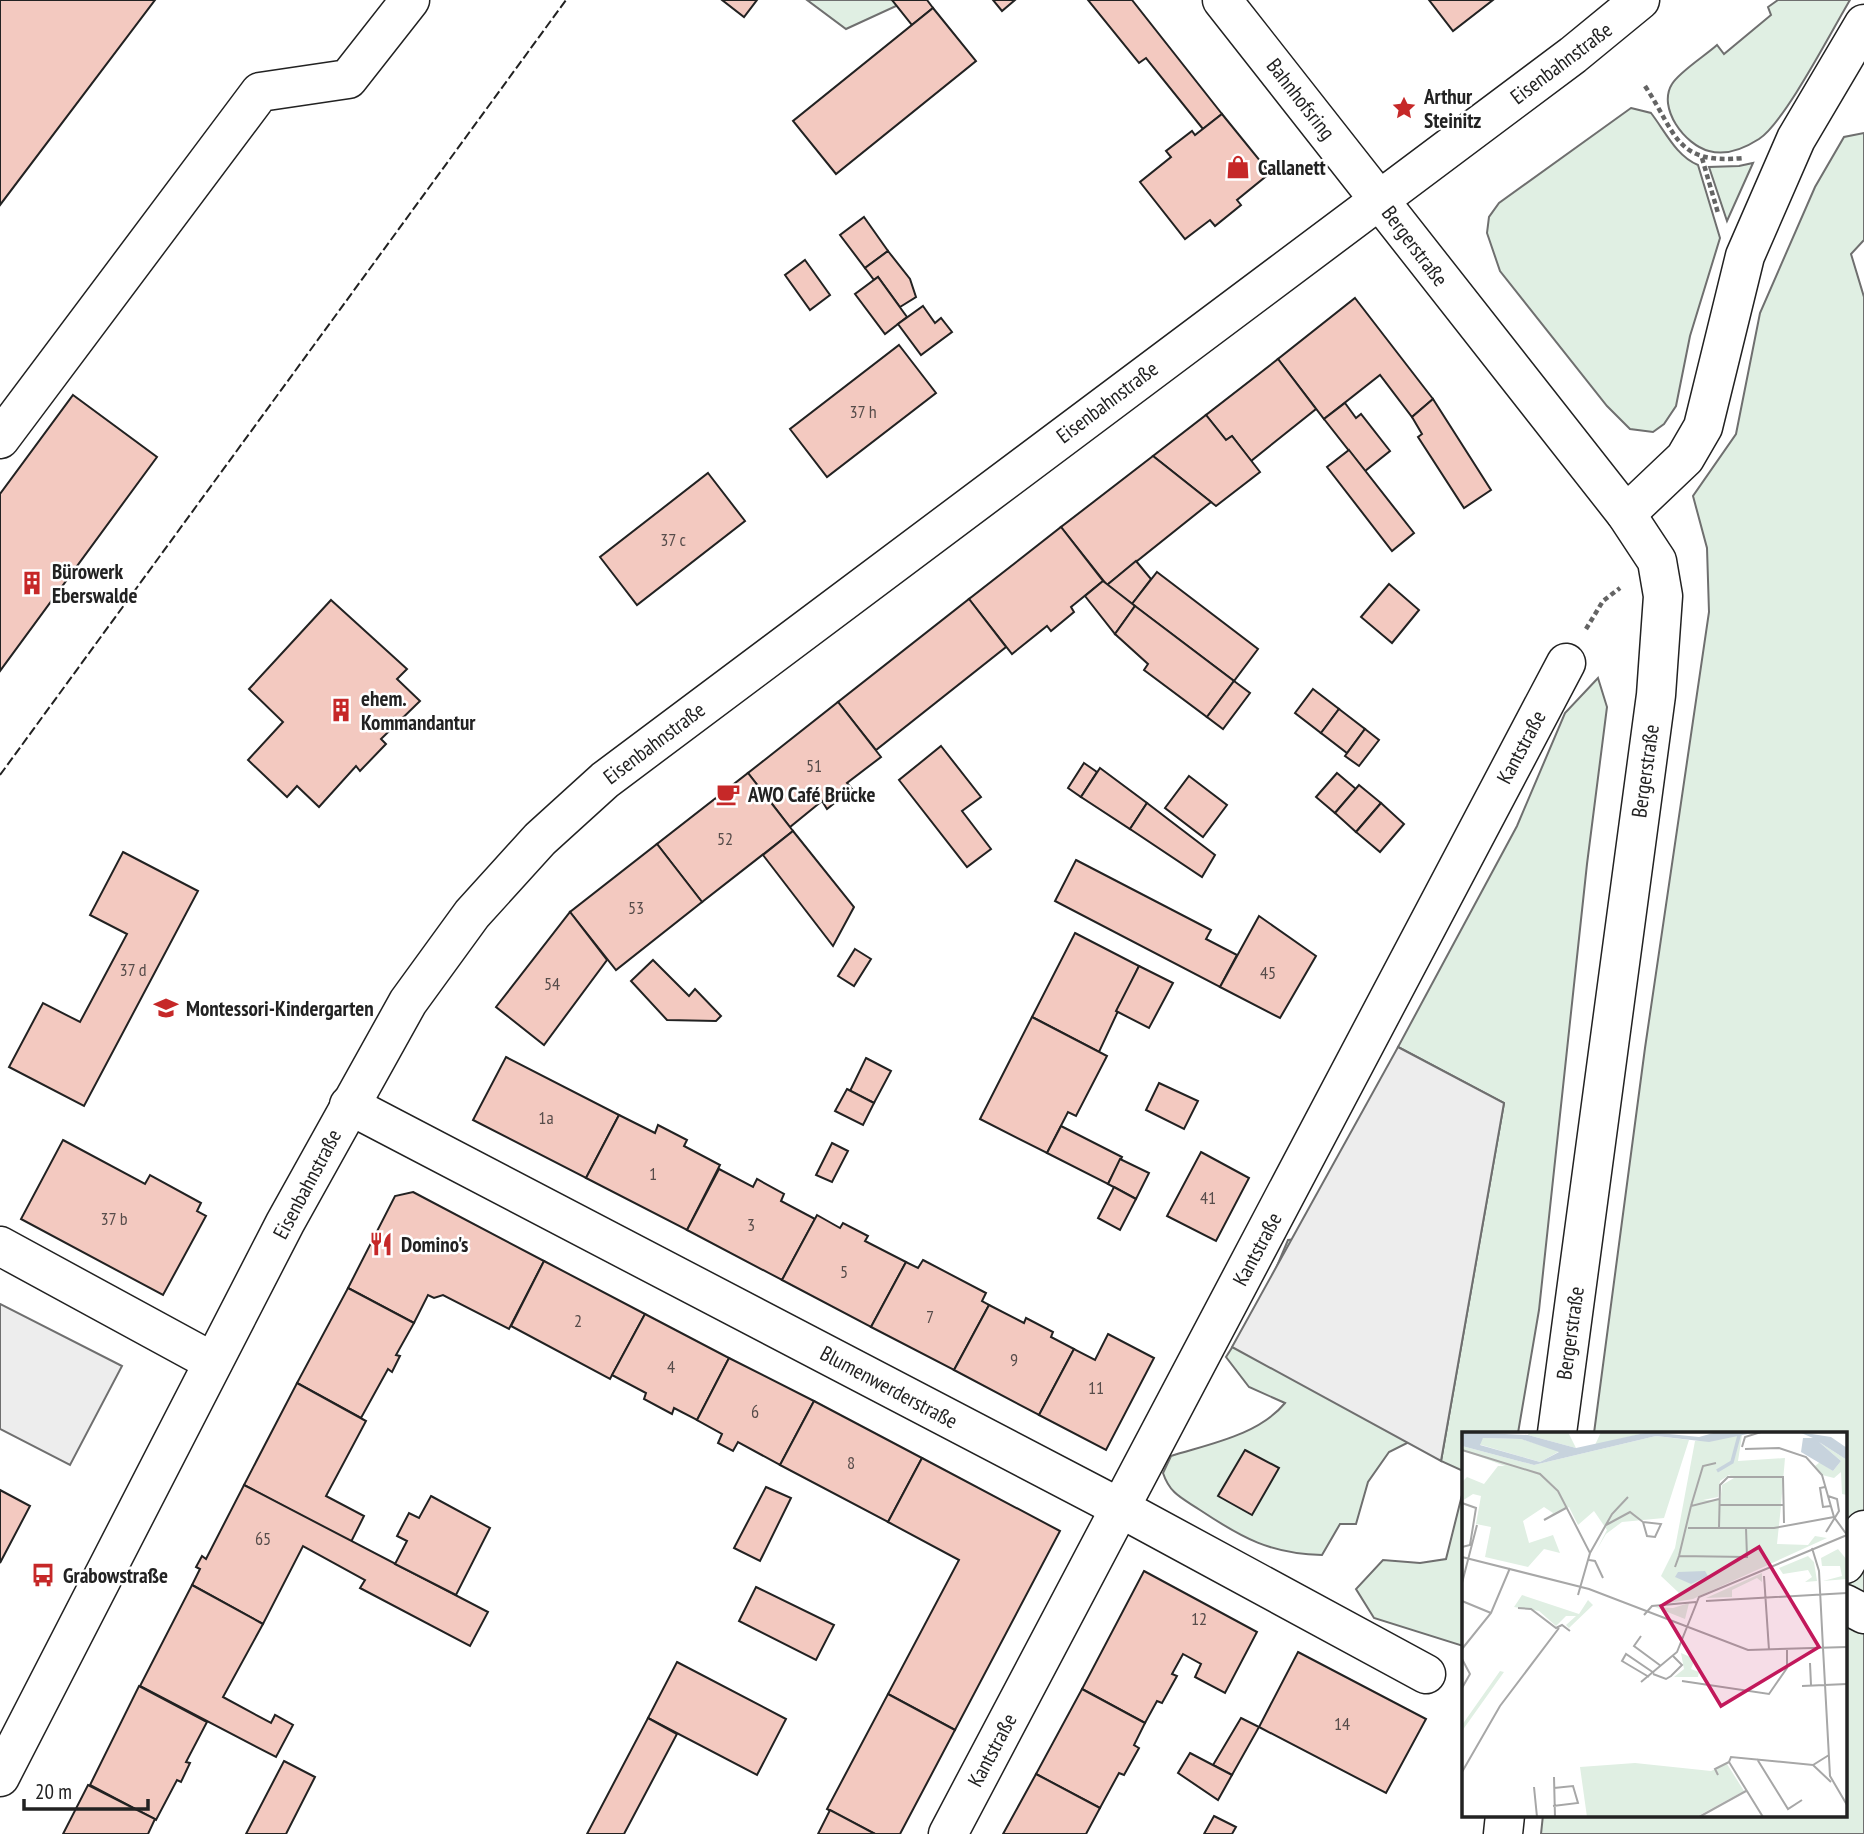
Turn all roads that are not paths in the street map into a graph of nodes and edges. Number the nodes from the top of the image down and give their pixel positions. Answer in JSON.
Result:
{"nodes":[{"id":1,"x":410,"y":0,"type":"edge"},
{"id":2,"x":1222,"y":0,"type":"edge"},
{"id":3,"x":1640,"y":0,"type":"edge"},
{"id":4,"x":1864,"y":24,"type":"edge"},
{"id":5,"x":1379,"y":199,"type":"junction"},
{"id":6,"x":0,"y":439,"type":"edge"},
{"id":7,"x":1626,"y":514,"type":"junction"},
{"id":8,"x":1566,"y":663,"type":"road end"},
{"id":9,"x":349,"y":1105,"type":"junction"},
{"id":10,"x":0,"y":1246,"type":"edge"},
{"id":11,"x":213,"y":1362,"type":"junction"},
{"id":12,"x":1557,"y":1432,"type":"edge"},
{"id":13,"x":1120,"y":1508,"type":"junction"},
{"id":14,"x":1864,"y":1530,"type":"edge"},
{"id":15,"x":1846,"y":1562,"type":"edge"},
{"id":16,"x":1846,"y":1605,"type":"edge"},
{"id":17,"x":1864,"y":1614,"type":"edge"},
{"id":18,"x":1426,"y":1674,"type":"dead end"},
{"id":19,"x":0,"y":1777,"type":"edge"},
{"id":20,"x":1505,"y":1816,"type":"edge"},
{"id":21,"x":948,"y":1834,"type":"edge"},
{"id":22,"x":1503,"y":1834,"type":"edge"}],
"edges":[{"from":1,"to":6,"type":"street"},
{"from":2,"to":5,"type":"street","name":"Bahnhofsring"},
{"from":3,"to":5,"type":"street","name":"Eisenbahnstraße"},
{"from":4,"to":7,"type":"street"},
{"from":5,"to":7,"type":"street","name":"Bergerstraße"},
{"from":5,"to":9,"type":"street","name":"Eisenbahnstraße"},
{"from":7,"to":12,"type":"street","name":"Bergerstraße"},
{"from":8,"to":13,"type":"street","name":"Kantstraße"},
{"from":9,"to":11,"type":"street","name":"Eisenbahnstraße"},
{"from":9,"to":13,"type":"street","name":"Blumenwerderstraße"},
{"from":10,"to":11,"type":"street"},
{"from":11,"to":19,"type":"street","name":"Eisenbahnstraße"},
{"from":13,"to":18,"type":"street","name":"Blumenwerderstraße"},
{"from":13,"to":21,"type":"street","name":"Kantstraße"},
{"from":14,"to":15,"type":"street"},
{"from":16,"to":17,"type":"street"},
{"from":20,"to":22,"type":"street"}]}
